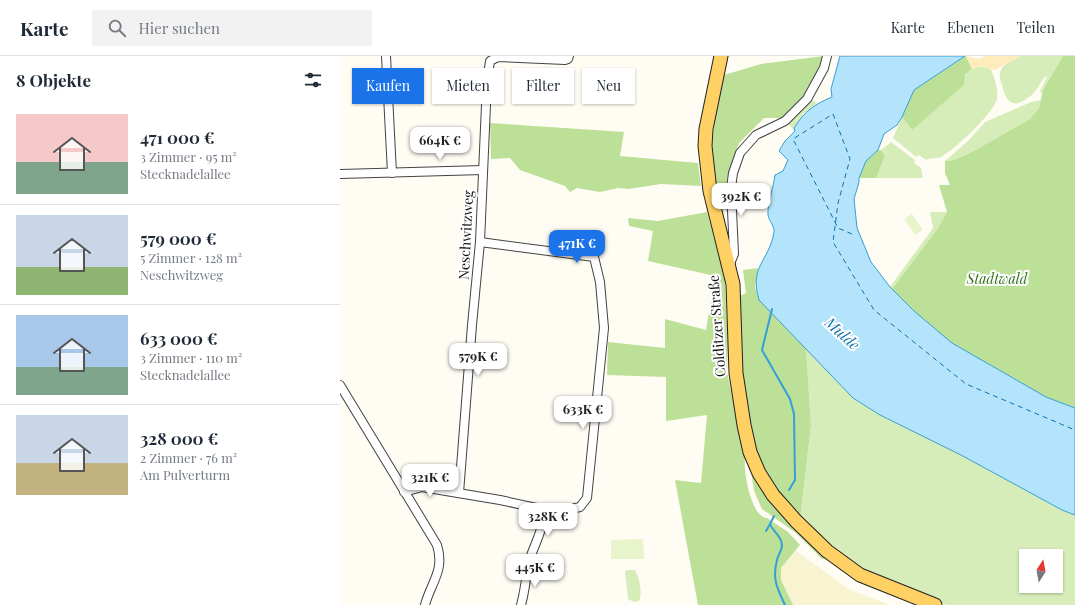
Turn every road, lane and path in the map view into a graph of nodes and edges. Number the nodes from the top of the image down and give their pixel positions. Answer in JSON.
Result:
{"nodes":[{"id":1,"x":386,"y":56,"type":"edge"},
{"id":2,"x":569,"y":56,"type":"edge"},
{"id":3,"x":721,"y":56,"type":"edge"},
{"id":4,"x":827,"y":56,"type":"edge"},
{"id":5,"x":482,"y":170,"type":"junction"},
{"id":6,"x":392,"y":173,"type":"junction"},
{"id":7,"x":340,"y":174,"type":"edge"},
{"id":8,"x":480,"y":242,"type":"junction"},
{"id":9,"x":729,"y":266,"type":"junction"},
{"id":10,"x":340,"y":385,"type":"edge"},
{"id":11,"x":404,"y":492,"type":"junction"},
{"id":12,"x":459,"y":493,"type":"junction"},
{"id":13,"x":541,"y":509,"type":"junction"},
{"id":14,"x":425,"y":605,"type":"edge"},
{"id":15,"x":522,"y":605,"type":"edge"},
{"id":16,"x":935,"y":605,"type":"edge"}],
"edges":[{"from":1,"to":6,"type":"street"},
{"from":2,"to":5,"type":"street","name":"Neschwitzweg"},
{"from":3,"to":9,"type":"main road","name":"Colditzer Straße"},
{"from":4,"to":9,"type":"street"},
{"from":5,"to":6,"type":"street"},
{"from":5,"to":8,"type":"street","name":"Neschwitzweg"},
{"from":6,"to":7,"type":"street"},
{"from":8,"to":12,"type":"street","name":"Neschwitzweg"},
{"from":8,"to":13,"type":"street"},
{"from":9,"to":16,"type":"main road","name":"Colditzer Straße"},
{"from":10,"to":11,"type":"street"},
{"from":11,"to":12,"type":"street"},
{"from":11,"to":14,"type":"street"},
{"from":12,"to":13,"type":"street"},
{"from":13,"to":15,"type":"street"}]}
